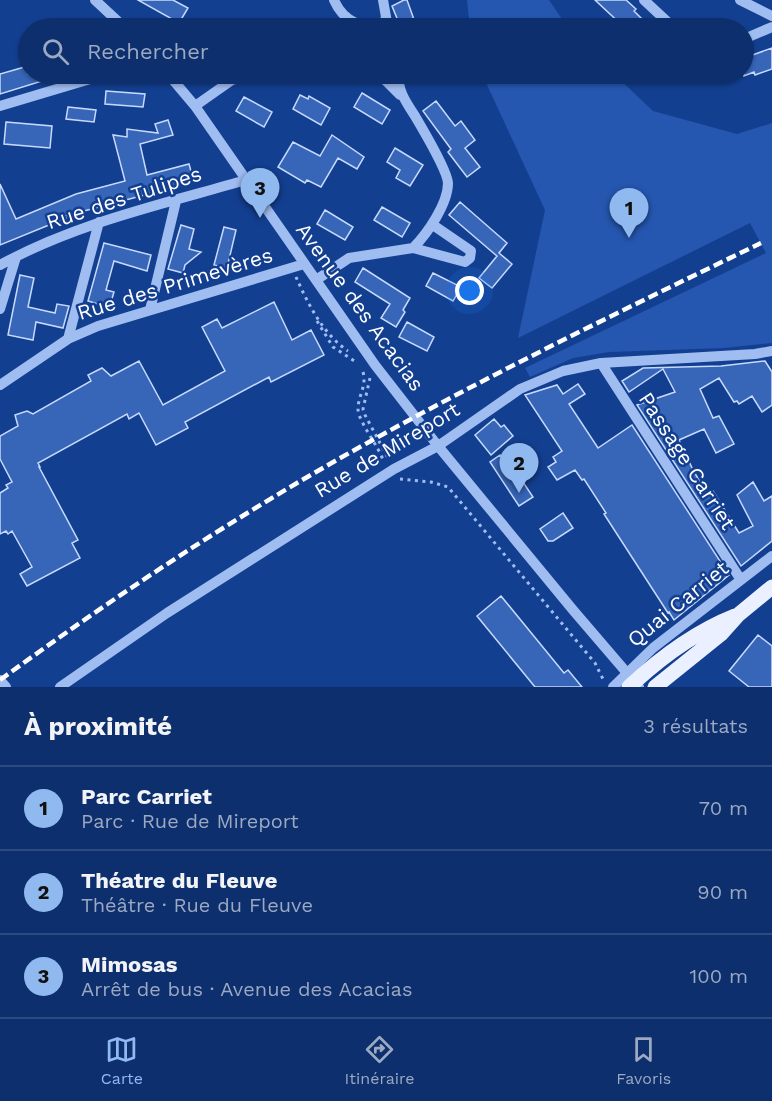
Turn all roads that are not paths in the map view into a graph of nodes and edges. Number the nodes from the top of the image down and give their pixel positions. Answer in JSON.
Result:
{"nodes":[{"id":1,"x":95,"y":0,"type":"edge"},
{"id":2,"x":334,"y":0,"type":"edge"},
{"id":3,"x":383,"y":0,"type":"edge"},
{"id":4,"x":644,"y":0,"type":"edge"},
{"id":5,"x":740,"y":0,"type":"edge"},
{"id":6,"x":772,"y":16,"type":"edge"},
{"id":7,"x":114,"y":18,"type":"edge"},
{"id":8,"x":349,"y":18,"type":"edge"},
{"id":9,"x":386,"y":18,"type":"edge"},
{"id":10,"x":663,"y":18,"type":"edge"},
{"id":11,"x":772,"y":27,"type":"edge"},
{"id":12,"x":754,"y":35,"type":"edge"},
{"id":13,"x":74,"y":84,"type":"edge"},
{"id":14,"x":176,"y":84,"type":"edge"},
{"id":15,"x":226,"y":84,"type":"edge"},
{"id":16,"x":389,"y":84,"type":"edge"},
{"id":17,"x":400,"y":84,"type":"edge"},
{"id":18,"x":402,"y":98,"type":"junction"},
{"id":19,"x":0,"y":106,"type":"edge"},
{"id":20,"x":195,"y":106,"type":"junction"},
{"id":21,"x":246,"y":180,"type":"junction"},
{"id":22,"x":176,"y":201,"type":"junction"},
{"id":23,"x":99,"y":222,"type":"junction"},
{"id":24,"x":433,"y":225,"type":"junction"},
{"id":25,"x":413,"y":248,"type":"junction"},
{"id":26,"x":16,"y":256,"type":"junction"},
{"id":27,"x":0,"y":265,"type":"edge"},
{"id":28,"x":298,"y":266,"type":"junction"},
{"id":29,"x":316,"y":280,"type":"junction"},
{"id":30,"x":0,"y":309,"type":"edge"},
{"id":31,"x":150,"y":310,"type":"junction"},
{"id":32,"x":68,"y":339,"type":"junction"},
{"id":33,"x":772,"y":351,"type":"edge"},
{"id":34,"x":601,"y":363,"type":"junction"},
{"id":35,"x":0,"y":385,"type":"edge"},
{"id":36,"x":438,"y":446,"type":"junction"},
{"id":37,"x":772,"y":556,"type":"edge"},
{"id":38,"x":741,"y":580,"type":"junction"},
{"id":39,"x":772,"y":587,"type":"edge"},
{"id":40,"x":738,"y":615,"type":"junction"},
{"id":41,"x":0,"y":680,"type":"edge"},
{"id":42,"x":633,"y":682,"type":"edge"},
{"id":43,"x":609,"y":684,"type":"edge"},
{"id":44,"x":6,"y":687,"type":"edge"},
{"id":45,"x":60,"y":687,"type":"edge"},
{"id":46,"x":655,"y":687,"type":"edge"}],
"edges":[{"from":1,"to":7,"type":"street"},
{"from":2,"to":8,"type":"street"},
{"from":3,"to":9,"type":"street"},
{"from":4,"to":10,"type":"street"},
{"from":5,"to":6,"type":"street"},
{"from":11,"to":12,"type":"street"},
{"from":13,"to":19,"type":"street"},
{"from":14,"to":20,"type":"street","name":"Avenue des Acacias"},
{"from":15,"to":20,"type":"street"},
{"from":16,"to":18,"type":"street"},
{"from":17,"to":18,"type":"street"},
{"from":18,"to":24,"type":"street"},
{"from":20,"to":21,"type":"street","name":"Avenue des Acacias"},
{"from":21,"to":22,"type":"street","name":"Rue des Tulipes"},
{"from":21,"to":28,"type":"street","name":"Avenue des Acacias"},
{"from":22,"to":23,"type":"street","name":"Rue des Tulipes"},
{"from":22,"to":31,"type":"street"},
{"from":23,"to":26,"type":"street","name":"Rue des Tulipes"},
{"from":23,"to":32,"type":"street"},
{"from":24,"to":25,"type":"street"},
{"from":24,"to":25,"type":"street"},
{"from":25,"to":29,"type":"street"},
{"from":26,"to":27,"type":"street","name":"Rue des Tulipes"},
{"from":26,"to":30,"type":"street"},
{"from":28,"to":29,"type":"street","name":"Avenue des Acacias"},
{"from":28,"to":31,"type":"street","name":"Rue des Primevères"},
{"from":29,"to":36,"type":"street","name":"Avenue des Acacias"},
{"from":31,"to":32,"type":"street","name":"Rue des Primevères"},
{"from":32,"to":35,"type":"street","name":"Rue des Primevères"},
{"from":33,"to":34,"type":"street","name":"Rue de Mireport"},
{"from":34,"to":36,"type":"street","name":"Rue de Mireport"},
{"from":34,"to":38,"type":"street","name":"Passage Carriet"},
{"from":36,"to":42,"type":"street","name":"Avenue des Acacias"},
{"from":36,"to":45,"type":"street","name":"Rue de Mireport"},
{"from":37,"to":38,"type":"street","name":"Quai Carriet"},
{"from":38,"to":42,"type":"street","name":"Quai Carriet"},
{"from":39,"to":40,"type":"main road","name":"Quai Carriet"},
{"from":40,"to":42,"type":"main road","name":"Quai Carriet"},
{"from":40,"to":46,"type":"main road","name":"Quai Carriet"},
{"from":41,"to":44,"type":"street"},
{"from":42,"to":43,"type":"street","name":"Quai Carriet"}]}
